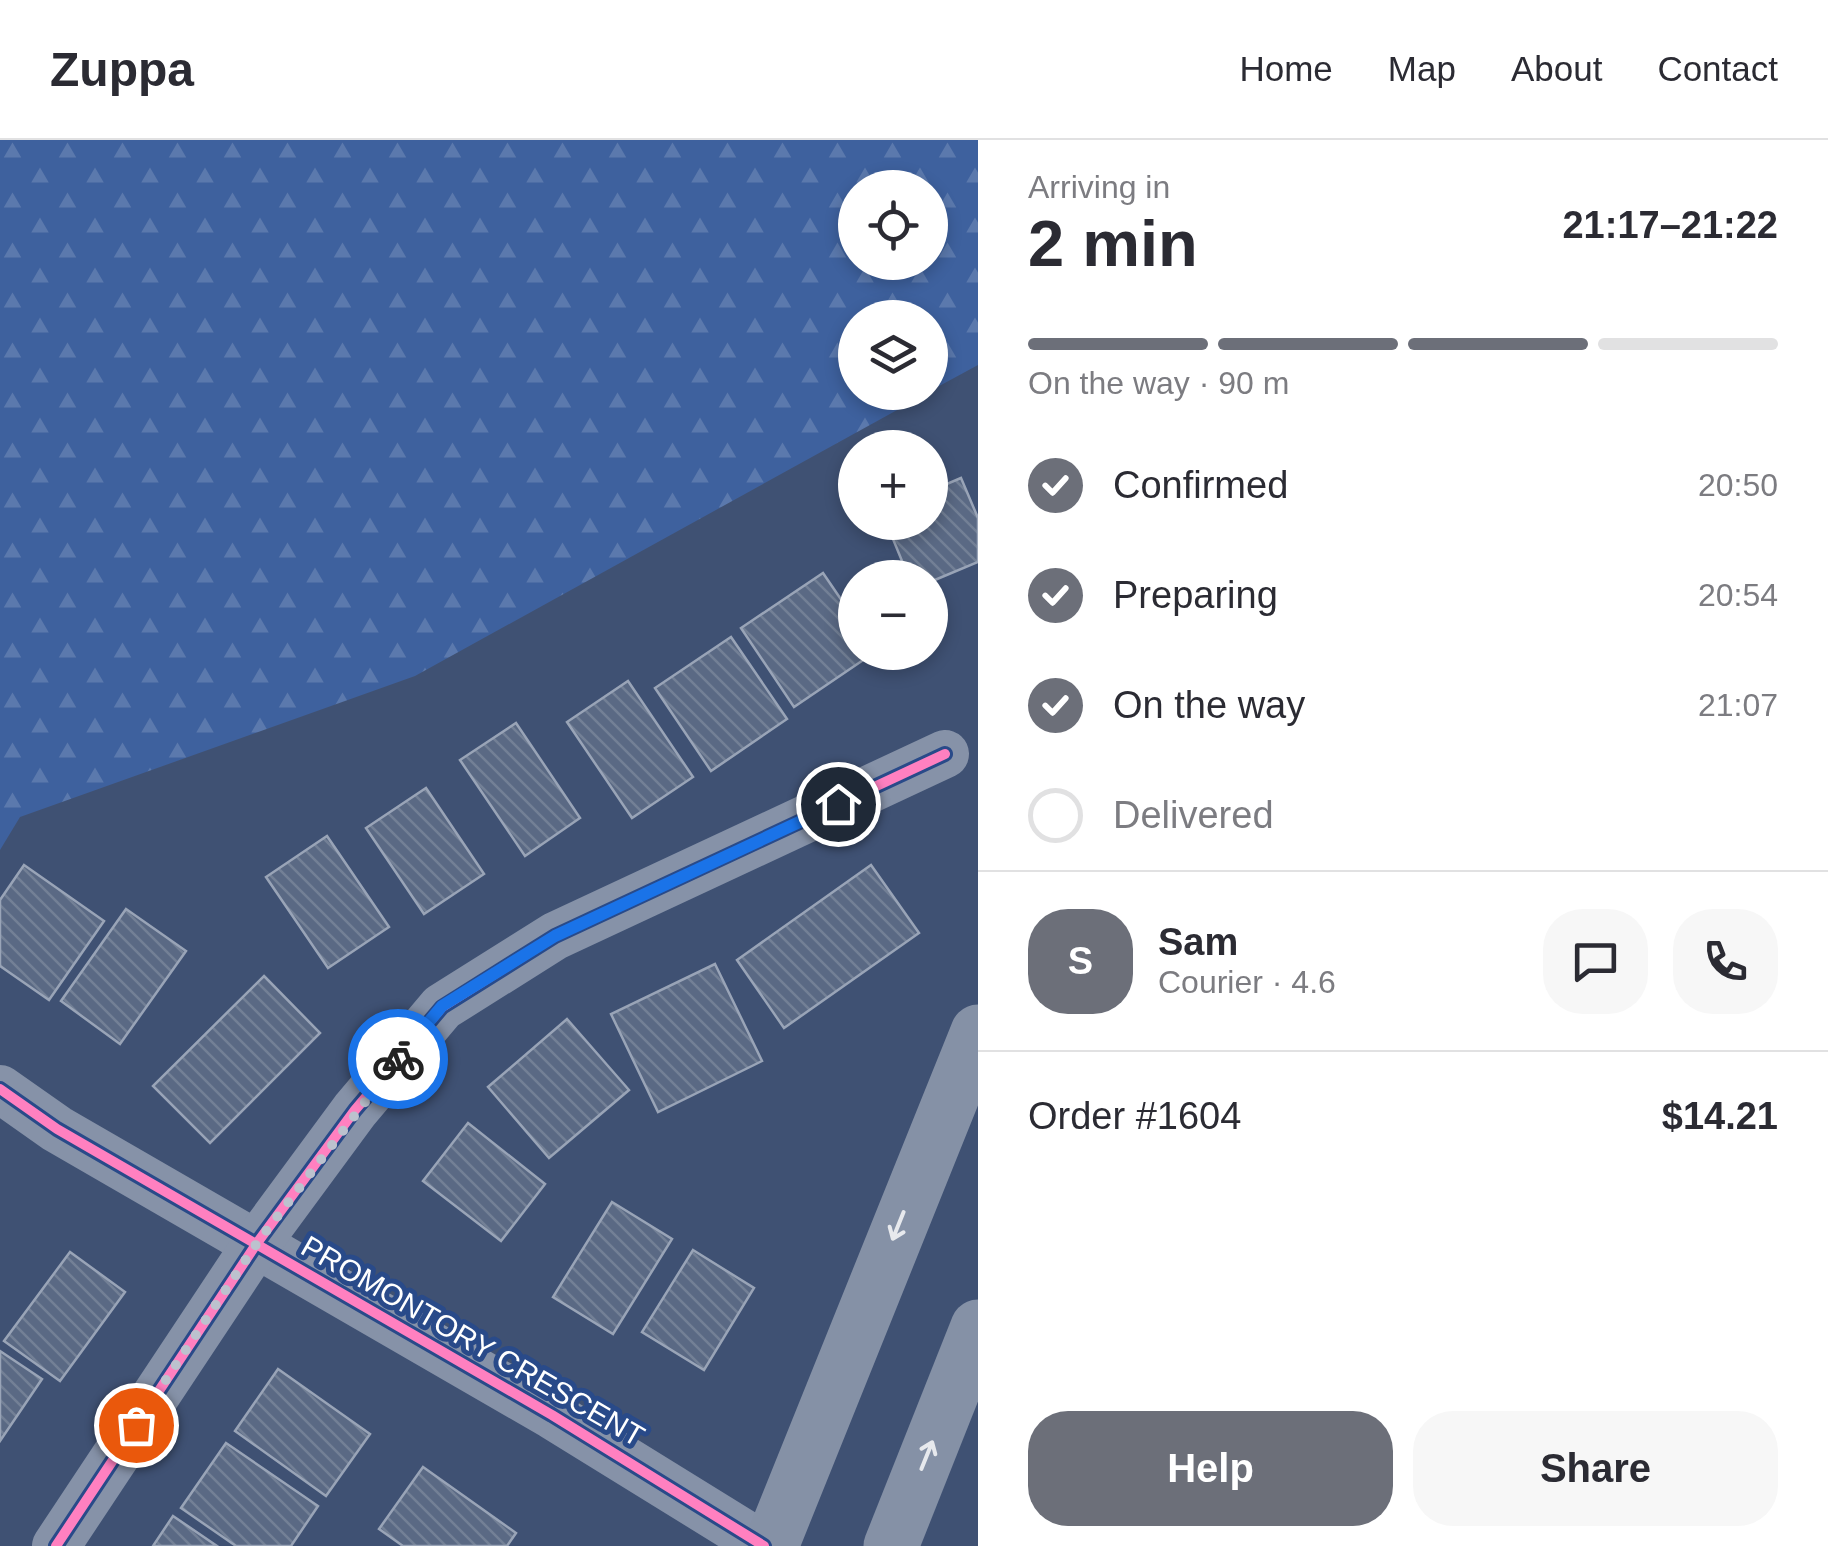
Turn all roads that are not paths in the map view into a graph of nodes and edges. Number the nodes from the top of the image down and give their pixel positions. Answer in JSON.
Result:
{"nodes":[{"id":1,"x":945,"y":754,"type":"dead end"},
{"id":2,"x":978,"y":1032,"type":"edge"},
{"id":3,"x":0,"y":1089,"type":"edge"},
{"id":4,"x":257,"y":1243,"type":"junction"},
{"id":5,"x":978,"y":1327,"type":"edge"},
{"id":6,"x":56,"y":1546,"type":"edge"},
{"id":7,"x":768,"y":1546,"type":"edge"},
{"id":8,"x":891,"y":1546,"type":"edge"}],
"edges":[{"from":1,"to":4,"type":"street"},
{"from":2,"to":7,"type":"main road","one_way":true},
{"from":3,"to":4,"type":"street","name":"PROMONTORY CRESCENT"},
{"from":4,"to":6,"type":"street"},
{"from":4,"to":7,"type":"street","name":"PROMONTORY CRESCENT"},
{"from":8,"to":5,"type":"main road","one_way":true}]}
